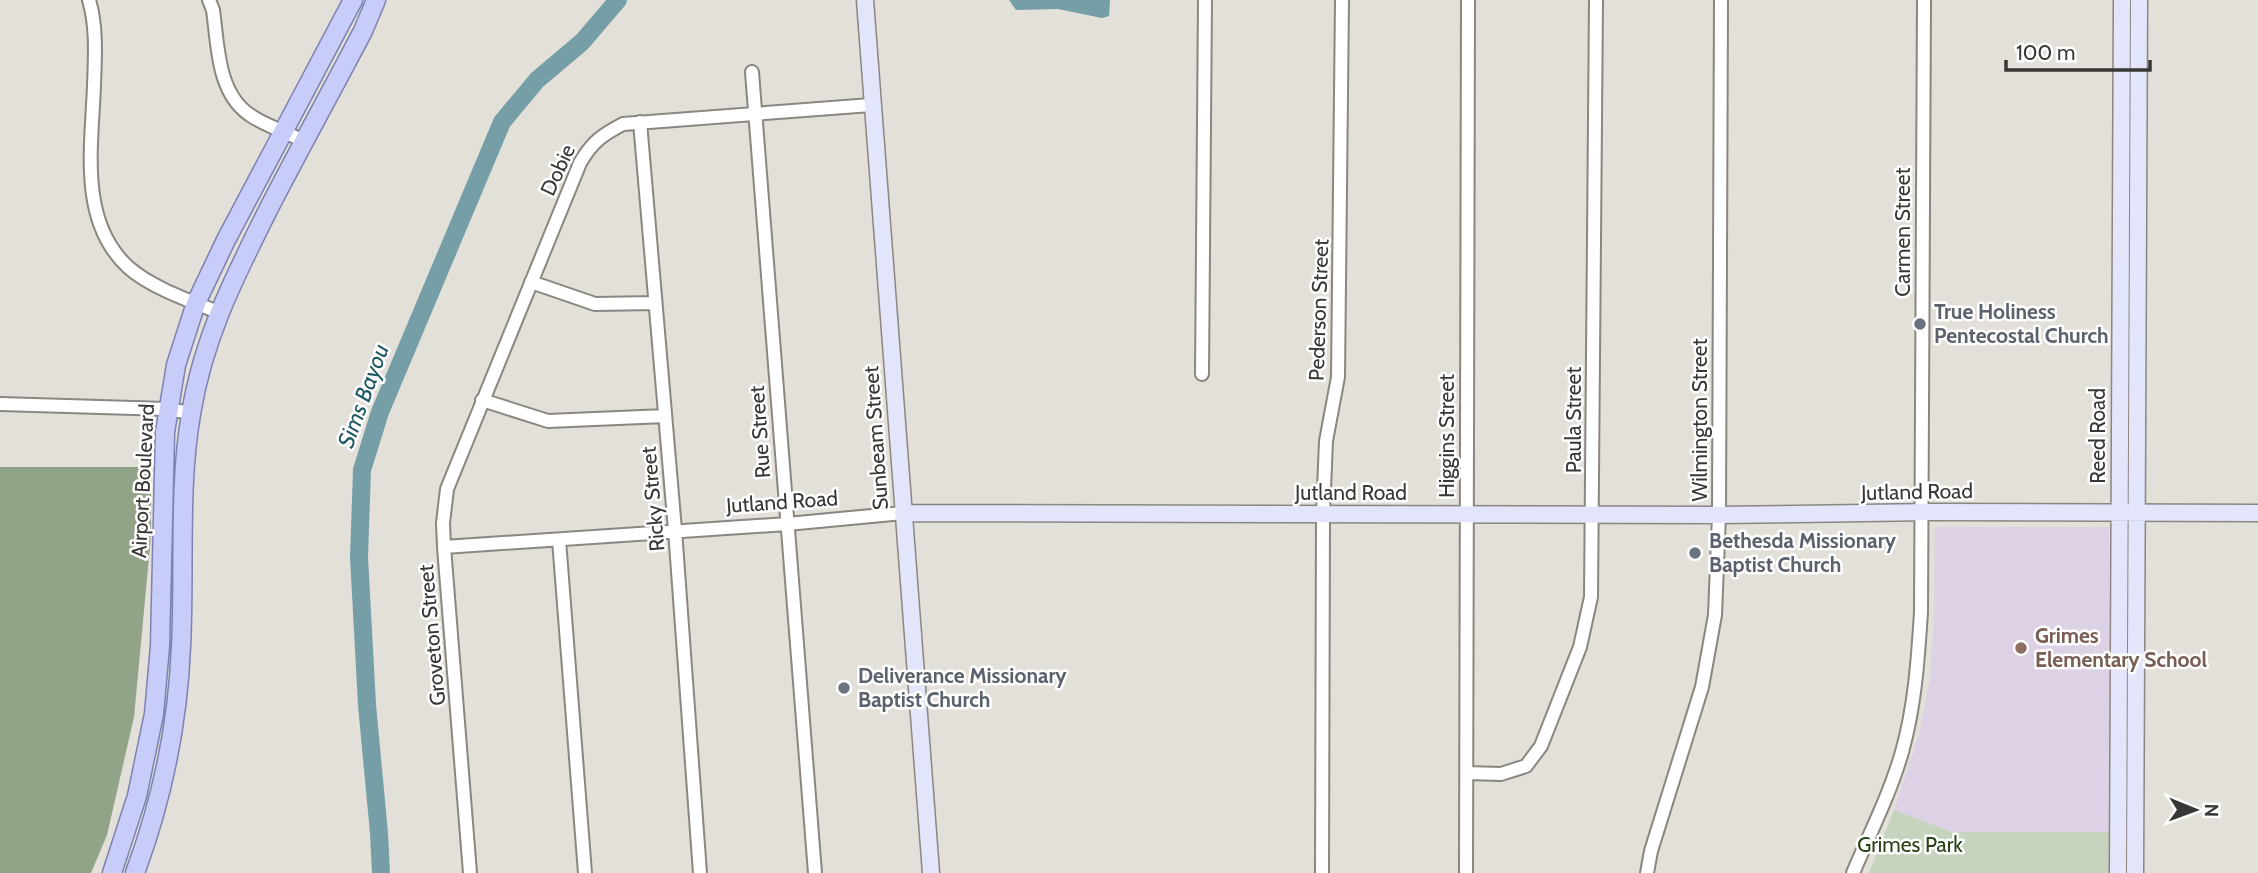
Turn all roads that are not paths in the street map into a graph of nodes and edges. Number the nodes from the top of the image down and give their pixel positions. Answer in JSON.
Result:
{"nodes":[{"id":1,"x":89,"y":0,"type":"edge"},
{"id":2,"x":209,"y":0,"type":"edge"},
{"id":3,"x":353,"y":0,"type":"edge"},
{"id":4,"x":376,"y":0,"type":"edge"},
{"id":5,"x":864,"y":0,"type":"edge"},
{"id":6,"x":1205,"y":0,"type":"edge"},
{"id":7,"x":1342,"y":0,"type":"edge"},
{"id":8,"x":1468,"y":0,"type":"edge"},
{"id":9,"x":1596,"y":0,"type":"edge"},
{"id":10,"x":1721,"y":0,"type":"edge"},
{"id":11,"x":1924,"y":0,"type":"edge"},
{"id":12,"x":2122,"y":0,"type":"edge"},
{"id":13,"x":2139,"y":0,"type":"edge"},
{"id":14,"x":752,"y":72,"type":"dead end"},
{"id":15,"x":871,"y":105,"type":"junction"},
{"id":16,"x":754,"y":113,"type":"junction"},
{"id":17,"x":640,"y":122,"type":"junction"},
{"id":18,"x":285,"y":131,"type":"junction"},
{"id":19,"x":304,"y":141,"type":"junction"},
{"id":20,"x":2120,"y":186,"type":"junction"},
{"id":21,"x":2138,"y":186,"type":"junction"},
{"id":22,"x":531,"y":282,"type":"junction"},
{"id":23,"x":196,"y":303,"type":"junction"},
{"id":24,"x":654,"y":303,"type":"junction"},
{"id":25,"x":218,"y":312,"type":"junction"},
{"id":26,"x":2119,"y":357,"type":"junction"},
{"id":27,"x":2138,"y":358,"type":"junction"},
{"id":28,"x":1202,"y":374,"type":"dead end"},
{"id":29,"x":482,"y":400,"type":"junction"},
{"id":30,"x":0,"y":404,"type":"edge"},
{"id":31,"x":167,"y":409,"type":"junction"},
{"id":32,"x":191,"y":413,"type":"junction"},
{"id":33,"x":664,"y":416,"type":"junction"},
{"id":34,"x":2119,"y":512,"type":"junction"},
{"id":35,"x":2138,"y":512,"type":"junction"},
{"id":36,"x":903,"y":513,"type":"junction"},
{"id":37,"x":1922,"y":513,"type":"junction"},
{"id":38,"x":2258,"y":513,"type":"edge"},
{"id":39,"x":1323,"y":514,"type":"junction"},
{"id":40,"x":1593,"y":514,"type":"junction"},
{"id":41,"x":1466,"y":515,"type":"junction"},
{"id":42,"x":1719,"y":515,"type":"junction"},
{"id":43,"x":786,"y":524,"type":"junction"},
{"id":44,"x":675,"y":530,"type":"junction"},
{"id":45,"x":559,"y":540,"type":"junction"},
{"id":46,"x":444,"y":547,"type":"junction"},
{"id":47,"x":160,"y":646,"type":"junction"},
{"id":48,"x":181,"y":647,"type":"junction"},
{"id":49,"x":2119,"y":678,"type":"junction"},
{"id":50,"x":2136,"y":678,"type":"junction"},
{"id":51,"x":1467,"y":773,"type":"junction"},
{"id":52,"x":2118,"y":807,"type":"junction"},
{"id":53,"x":2135,"y":807,"type":"junction"},
{"id":54,"x":123,"y":842,"type":"junction"},
{"id":55,"x":144,"y":848,"type":"junction"},
{"id":56,"x":112,"y":873,"type":"edge"},
{"id":57,"x":135,"y":873,"type":"edge"},
{"id":58,"x":470,"y":873,"type":"edge"},
{"id":59,"x":585,"y":873,"type":"edge"},
{"id":60,"x":700,"y":873,"type":"edge"},
{"id":61,"x":815,"y":873,"type":"edge"},
{"id":62,"x":932,"y":873,"type":"edge"},
{"id":63,"x":1322,"y":873,"type":"edge"},
{"id":64,"x":1466,"y":873,"type":"edge"},
{"id":65,"x":1647,"y":873,"type":"edge"},
{"id":66,"x":1853,"y":873,"type":"edge"},
{"id":67,"x":2118,"y":873,"type":"edge"},
{"id":68,"x":2134,"y":873,"type":"edge"}],
"edges":[{"from":1,"to":23,"type":"street"},
{"from":2,"to":18,"type":"street"},
{"from":3,"to":18,"type":"main road","name":"Airport Boulevard"},
{"from":4,"to":19,"type":"main road","name":"Airport Boulevard"},
{"from":5,"to":15,"type":"street","name":"Sunbeam Street"},
{"from":6,"to":28,"type":"street"},
{"from":7,"to":39,"type":"street","name":"Pederson Street"},
{"from":8,"to":41,"type":"street","name":"Higgins Street"},
{"from":9,"to":40,"type":"street","name":"Paula Street"},
{"from":10,"to":42,"type":"street","name":"Wilmington Street"},
{"from":11,"to":37,"type":"street","name":"Carmen Street"},
{"from":12,"to":20,"type":"street","name":"Reed Road"},
{"from":13,"to":21,"type":"street","name":"Reed Road"},
{"from":14,"to":16,"type":"street","name":"Rue Street"},
{"from":15,"to":16,"type":"street","name":"Dobie"},
{"from":15,"to":36,"type":"street","name":"Sunbeam Street"},
{"from":16,"to":17,"type":"street","name":"Dobie"},
{"from":16,"to":43,"type":"street","name":"Rue Street"},
{"from":17,"to":22,"type":"street","name":"Dobie"},
{"from":17,"to":24,"type":"street","name":"Ricky Street"},
{"from":18,"to":19,"type":"street"},
{"from":18,"to":23,"type":"main road","name":"Airport Boulevard"},
{"from":19,"to":25,"type":"main road","name":"Airport Boulevard"},
{"from":20,"to":21,"type":"street"},
{"from":20,"to":26,"type":"street","name":"Reed Road"},
{"from":21,"to":27,"type":"street","name":"Reed Road"},
{"from":22,"to":24,"type":"street"},
{"from":22,"to":29,"type":"street","name":"Dobie"},
{"from":23,"to":25,"type":"street"},
{"from":23,"to":31,"type":"main road","name":"Airport Boulevard"},
{"from":24,"to":33,"type":"street","name":"Ricky Street"},
{"from":25,"to":32,"type":"main road","name":"Airport Boulevard"},
{"from":26,"to":27,"type":"street"},
{"from":26,"to":34,"type":"street","name":"Reed Road"},
{"from":27,"to":35,"type":"street","name":"Reed Road"},
{"from":29,"to":33,"type":"street"},
{"from":29,"to":46,"type":"street","name":"Groveton Street"},
{"from":30,"to":31,"type":"street"},
{"from":31,"to":32,"type":"street"},
{"from":31,"to":47,"type":"main road","name":"Airport Boulevard"},
{"from":32,"to":48,"type":"main road","name":"Airport Boulevard"},
{"from":33,"to":44,"type":"street","name":"Ricky Street"},
{"from":34,"to":35,"type":"street","name":"Jutland Road"},
{"from":34,"to":37,"type":"street","name":"Jutland Road"},
{"from":34,"to":49,"type":"street","name":"Reed Road"},
{"from":35,"to":38,"type":"street","name":"Jutland Road"},
{"from":35,"to":50,"type":"street","name":"Reed Road"},
{"from":36,"to":39,"type":"street","name":"Jutland Road"},
{"from":36,"to":43,"type":"street","name":"Jutland Road"},
{"from":36,"to":62,"type":"street","name":"Sunbeam Street"},
{"from":37,"to":42,"type":"street","name":"Jutland Road"},
{"from":37,"to":66,"type":"street","name":"Carmen Street"},
{"from":39,"to":41,"type":"street","name":"Jutland Road"},
{"from":39,"to":63,"type":"street","name":"Pederson Street"},
{"from":40,"to":41,"type":"street","name":"Jutland Road"},
{"from":40,"to":42,"type":"street","name":"Jutland Road"},
{"from":40,"to":51,"type":"street","name":"Paula Street"},
{"from":41,"to":51,"type":"street","name":"Higgins Street"},
{"from":42,"to":65,"type":"street","name":"Wilmington Street"},
{"from":43,"to":44,"type":"street","name":"Jutland Road"},
{"from":43,"to":61,"type":"street","name":"Rue Street"},
{"from":44,"to":45,"type":"street","name":"Jutland Road"},
{"from":44,"to":60,"type":"street","name":"Ricky Street"},
{"from":45,"to":46,"type":"street","name":"Jutland Road"},
{"from":45,"to":59,"type":"street"},
{"from":46,"to":58,"type":"street","name":"Groveton Street"},
{"from":47,"to":48,"type":"main road"},
{"from":47,"to":54,"type":"main road","name":"Airport Boulevard"},
{"from":48,"to":55,"type":"main road","name":"Airport Boulevard"},
{"from":49,"to":50,"type":"street"},
{"from":49,"to":52,"type":"street","name":"Reed Road"},
{"from":50,"to":53,"type":"street","name":"Reed Road"},
{"from":51,"to":64,"type":"street","name":"Higgins Street"},
{"from":52,"to":53,"type":"street"},
{"from":52,"to":67,"type":"street","name":"Reed Road"},
{"from":53,"to":68,"type":"street","name":"Reed Road"},
{"from":54,"to":55,"type":"main road"},
{"from":54,"to":56,"type":"main road","name":"Airport Boulevard"},
{"from":55,"to":57,"type":"main road","name":"Airport Boulevard"}]}
